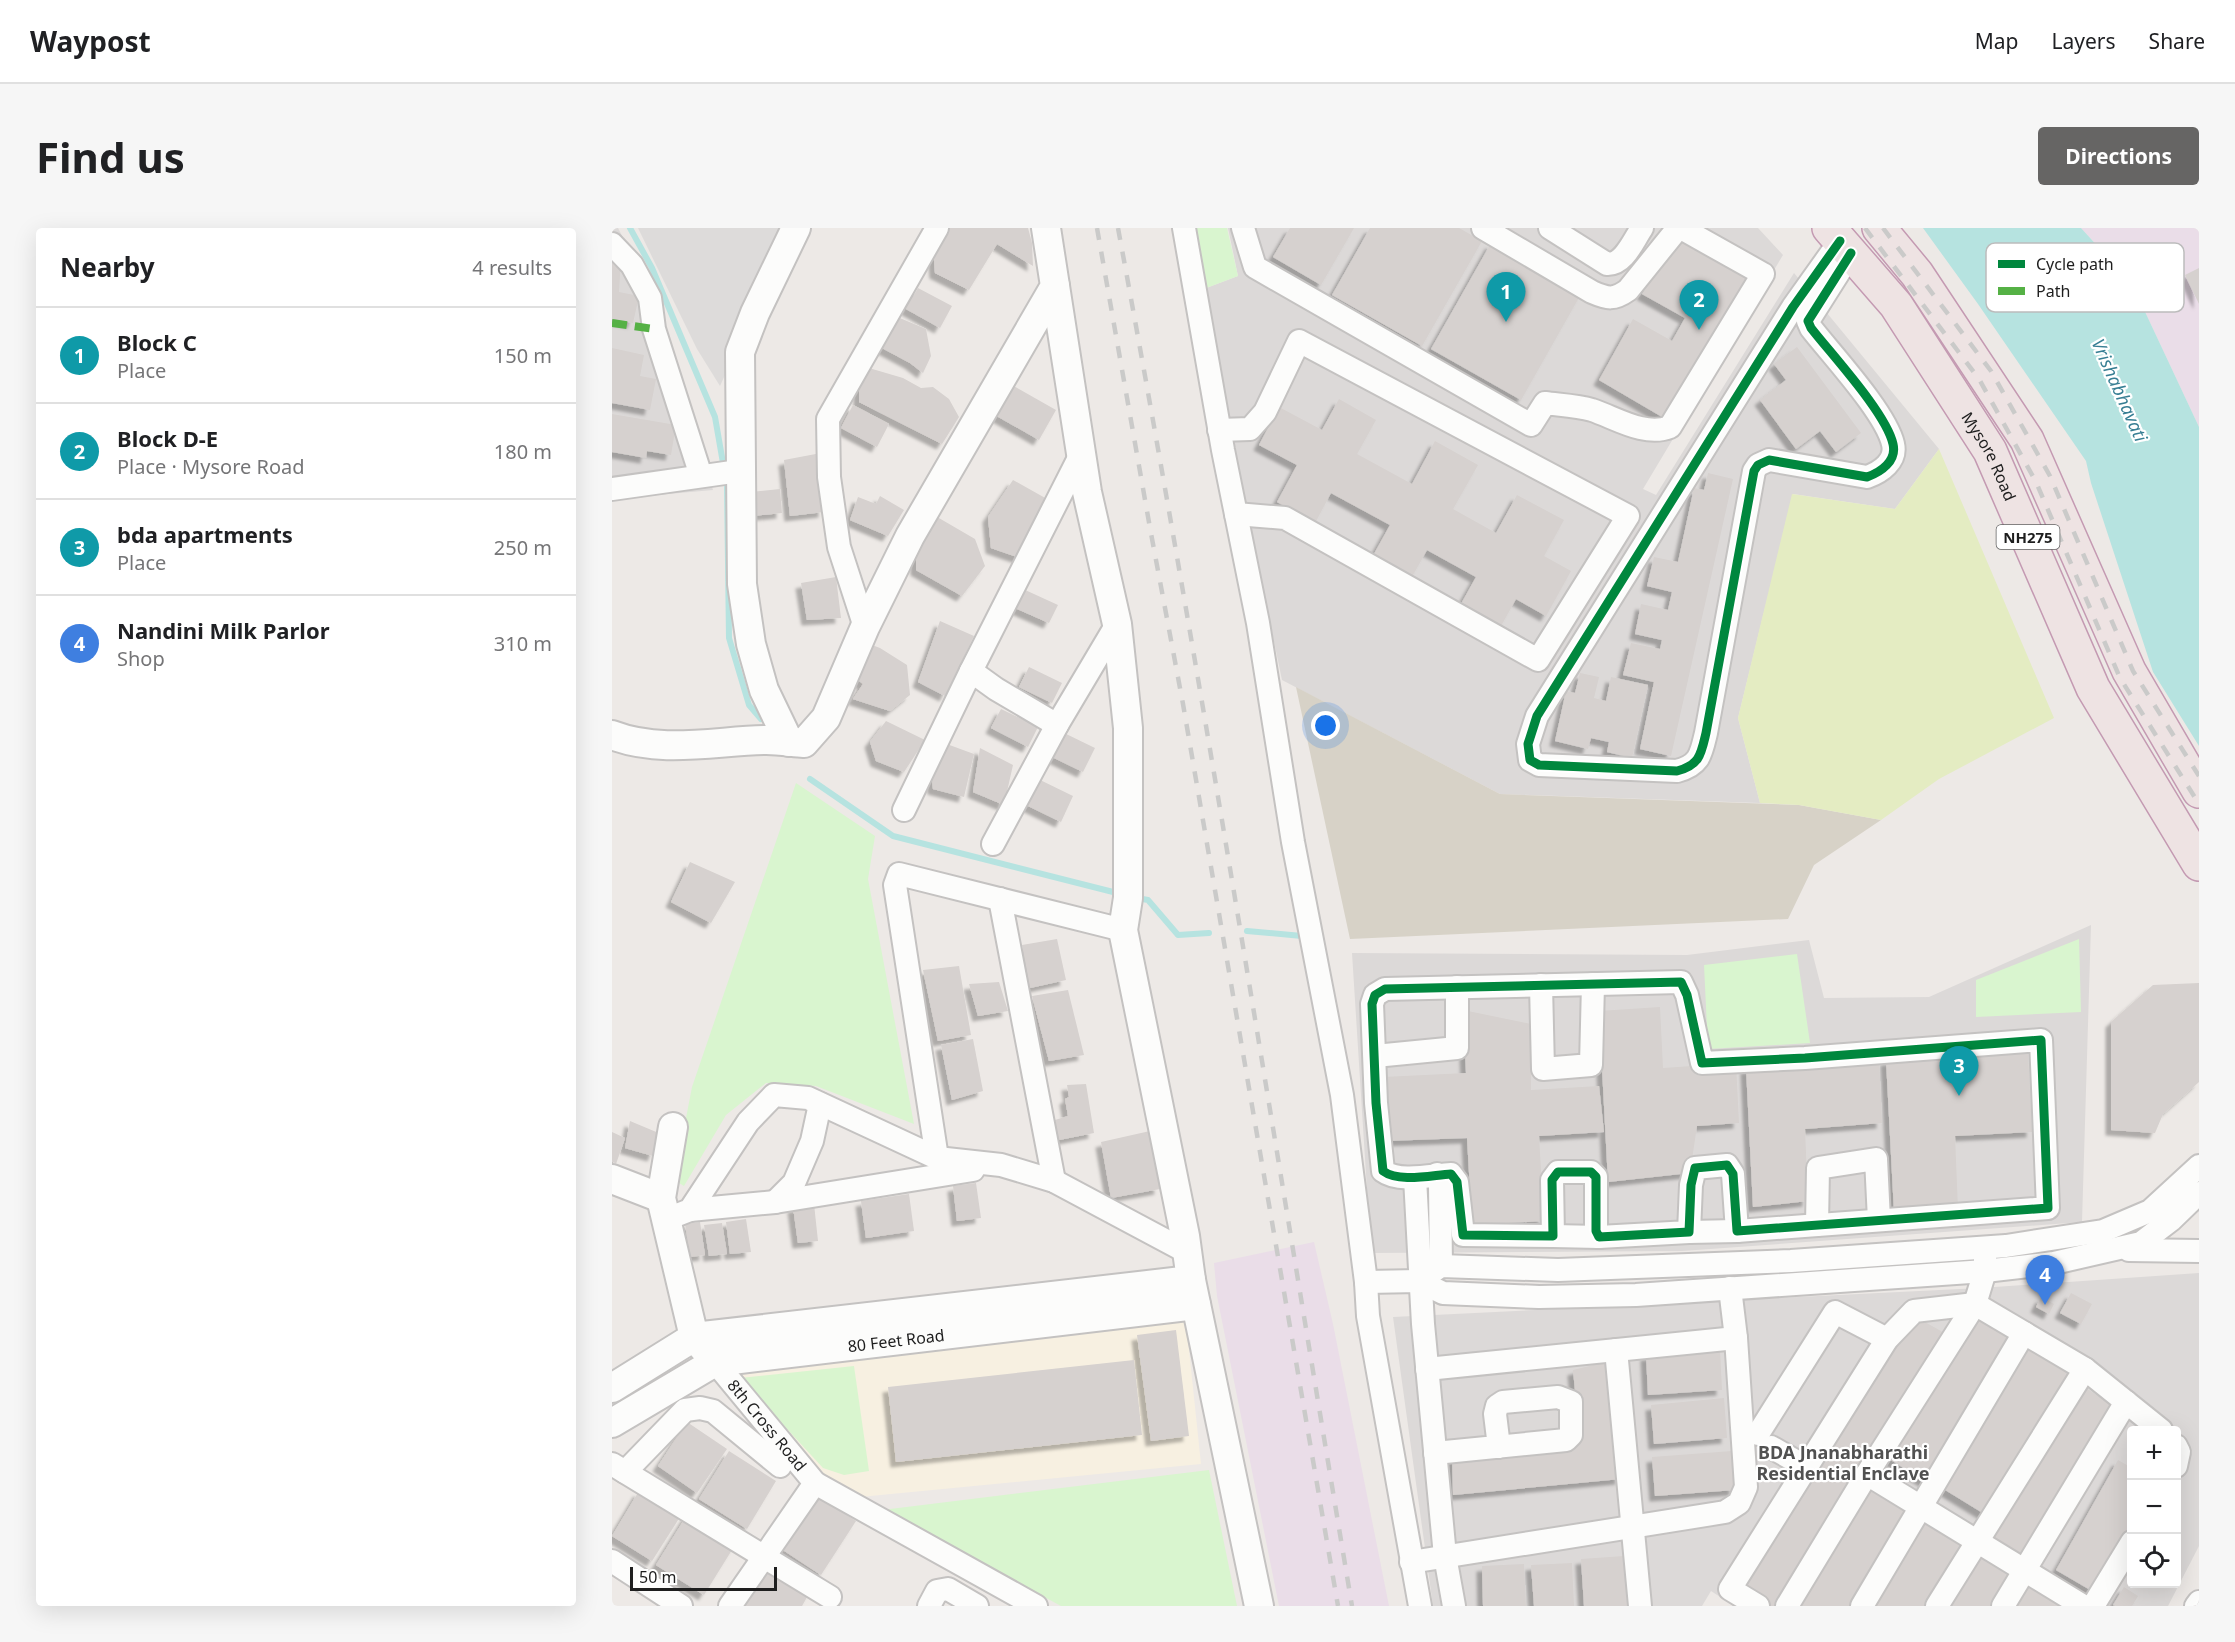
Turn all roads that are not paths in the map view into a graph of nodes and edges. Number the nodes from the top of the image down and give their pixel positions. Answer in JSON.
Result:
{"nodes":[{"id":1,"x":796,"y":228,"type":"edge"},
{"id":2,"x":937,"y":228,"type":"edge"},
{"id":3,"x":1046,"y":228,"type":"edge"},
{"id":4,"x":1184,"y":228,"type":"edge"},
{"id":5,"x":1243,"y":228,"type":"edge"},
{"id":6,"x":1483,"y":228,"type":"edge"},
{"id":7,"x":1550,"y":228,"type":"edge"},
{"id":8,"x":1642,"y":228,"type":"edge"},
{"id":9,"x":1679,"y":228,"type":"edge"},
{"id":10,"x":1879,"y":228,"type":"edge"},
{"id":11,"x":1840,"y":241,"type":"edge"},
{"id":12,"x":612,"y":244,"type":"edge"},
{"id":13,"x":1055,"y":286,"type":"junction"},
{"id":14,"x":1800,"y":314,"type":"junction"},
{"id":15,"x":1219,"y":430,"type":"junction"},
{"id":16,"x":1081,"y":454,"type":"junction"},
{"id":17,"x":719,"y":472,"type":"junction"},
{"id":18,"x":612,"y":478,"type":"edge"},
{"id":19,"x":612,"y":489,"type":"edge"},
{"id":20,"x":1236,"y":514,"type":"junction"},
{"id":21,"x":1117,"y":624,"type":"junction"},
{"id":22,"x":865,"y":627,"type":"junction"},
{"id":23,"x":971,"y":671,"type":"junction"},
{"id":24,"x":1057,"y":725,"type":"junction"},
{"id":25,"x":612,"y":735,"type":"edge"},
{"id":26,"x":789,"y":742,"type":"junction"},
{"id":27,"x":2199,"y":791,"type":"edge"},
{"id":28,"x":904,"y":810,"type":"dead end"},
{"id":29,"x":993,"y":844,"type":"dead end"},
{"id":30,"x":2199,"y":864,"type":"edge"},
{"id":31,"x":1000,"y":899,"type":"junction"},
{"id":32,"x":1123,"y":930,"type":"junction"},
{"id":33,"x":1593,"y":984,"type":"junction"},
{"id":34,"x":1541,"y":985,"type":"junction"},
{"id":35,"x":1457,"y":987,"type":"junction"},
{"id":36,"x":1375,"y":1056,"type":"junction"},
{"id":37,"x":820,"y":1104,"type":"junction"},
{"id":38,"x":673,"y":1127,"type":"dead end"},
{"id":39,"x":937,"y":1158,"type":"junction"},
{"id":40,"x":1001,"y":1165,"type":"junction"},
{"id":41,"x":2199,"y":1166,"type":"edge"},
{"id":42,"x":1437,"y":1174,"type":"junction"},
{"id":43,"x":1415,"y":1178,"type":"junction"},
{"id":44,"x":612,"y":1179,"type":"edge"},
{"id":45,"x":1054,"y":1181,"type":"junction"},
{"id":46,"x":2199,"y":1193,"type":"edge"},
{"id":47,"x":776,"y":1202,"type":"junction"},
{"id":48,"x":2048,"y":1208,"type":"junction"},
{"id":49,"x":673,"y":1209,"type":"junction"},
{"id":50,"x":1879,"y":1220,"type":"junction"},
{"id":51,"x":1817,"y":1225,"type":"junction"},
{"id":52,"x":1737,"y":1231,"type":"junction"},
{"id":53,"x":1689,"y":1232,"type":"junction"},
{"id":54,"x":1553,"y":1236,"type":"junction"},
{"id":55,"x":1599,"y":1237,"type":"junction"},
{"id":56,"x":2052,"y":1239,"type":"junction"},
{"id":57,"x":1985,"y":1248,"type":"junction"},
{"id":58,"x":2118,"y":1250,"type":"junction"},
{"id":59,"x":2199,"y":1251,"type":"edge"},
{"id":60,"x":1187,"y":1252,"type":"junction"},
{"id":61,"x":1441,"y":1266,"type":"junction"},
{"id":62,"x":1985,"y":1271,"type":"junction"},
{"id":63,"x":1419,"y":1281,"type":"junction"},
{"id":64,"x":1366,"y":1282,"type":"junction"},
{"id":65,"x":1730,"y":1288,"type":"junction"},
{"id":66,"x":1194,"y":1293,"type":"junction"},
{"id":67,"x":1975,"y":1304,"type":"junction"},
{"id":68,"x":2024,"y":1334,"type":"junction"},
{"id":69,"x":694,"y":1337,"type":"junction"},
{"id":70,"x":1736,"y":1338,"type":"junction"},
{"id":71,"x":1887,"y":1339,"type":"junction"},
{"id":72,"x":1616,"y":1350,"type":"junction"},
{"id":73,"x":715,"y":1362,"type":"junction"},
{"id":74,"x":1427,"y":1369,"type":"junction"},
{"id":75,"x":2085,"y":1369,"type":"junction"},
{"id":76,"x":612,"y":1388,"type":"edge"},
{"id":77,"x":2126,"y":1402,"type":"junction"},
{"id":78,"x":612,"y":1423,"type":"edge"},
{"id":79,"x":2155,"y":1426,"type":"edge"},
{"id":80,"x":1499,"y":1447,"type":"dead end"},
{"id":81,"x":1435,"y":1453,"type":"junction"},
{"id":82,"x":780,"y":1466,"type":"dead end"},
{"id":83,"x":1806,"y":1467,"type":"junction"},
{"id":84,"x":618,"y":1468,"type":"edge"},
{"id":85,"x":1867,"y":1474,"type":"junction"},
{"id":86,"x":815,"y":1483,"type":"junction"},
{"id":87,"x":1922,"y":1508,"type":"junction"},
{"id":88,"x":1633,"y":1527,"type":"junction"},
{"id":89,"x":1976,"y":1541,"type":"junction"},
{"id":90,"x":2127,"y":1550,"type":"edge"},
{"id":91,"x":765,"y":1556,"type":"junction"},
{"id":92,"x":1445,"y":1556,"type":"junction"},
{"id":93,"x":612,"y":1561,"type":"edge"},
{"id":94,"x":1412,"y":1562,"type":"junction"},
{"id":95,"x":2024,"y":1570,"type":"junction"},
{"id":96,"x":830,"y":1598,"type":"dead end"},
{"id":97,"x":2199,"y":1602,"type":"edge"},
{"id":98,"x":675,"y":1605,"type":"edge"},
{"id":99,"x":730,"y":1606,"type":"edge"},
{"id":100,"x":929,"y":1606,"type":"edge"},
{"id":101,"x":977,"y":1606,"type":"edge"},
{"id":102,"x":1036,"y":1606,"type":"edge"},
{"id":103,"x":1259,"y":1606,"type":"edge"},
{"id":104,"x":1420,"y":1606,"type":"edge"},
{"id":105,"x":1454,"y":1606,"type":"edge"},
{"id":106,"x":1640,"y":1606,"type":"edge"},
{"id":107,"x":1758,"y":1606,"type":"edge"},
{"id":108,"x":1787,"y":1606,"type":"edge"},
{"id":109,"x":1862,"y":1606,"type":"edge"},
{"id":110,"x":1937,"y":1606,"type":"edge"},
{"id":111,"x":2003,"y":1606,"type":"edge"},
{"id":112,"x":2083,"y":1606,"type":"edge"},
{"id":113,"x":2093,"y":1606,"type":"edge"},
{"id":114,"x":2196,"y":1606,"type":"edge"}],
"edges":[{"from":1,"to":17,"type":"street"},
{"from":2,"to":22,"type":"street"},
{"from":3,"to":13,"type":"street"},
{"from":4,"to":15,"type":"street"},
{"from":5,"to":9,"type":"street"},
{"from":6,"to":9,"type":"street"},
{"from":7,"to":8,"type":"street"},
{"from":10,"to":27,"type":"highway","number":"NH275"},
{"from":11,"to":14,"type":"street"},
{"from":11,"to":30,"type":"highway","name":"Mysore Road","number":"NH275"},
{"from":12,"to":17,"type":"street"},
{"from":13,"to":16,"type":"street"},
{"from":13,"to":22,"type":"street"},
{"from":14,"to":14,"type":"street"},
{"from":15,"to":20,"type":"street"},
{"from":15,"to":20,"type":"street"},
{"from":16,"to":21,"type":"street"},
{"from":16,"to":23,"type":"street"},
{"from":17,"to":18,"type":"street"},
{"from":17,"to":19,"type":"street"},
{"from":17,"to":26,"type":"street"},
{"from":20,"to":64,"type":"street"},
{"from":21,"to":24,"type":"street"},
{"from":21,"to":32,"type":"street"},
{"from":22,"to":26,"type":"street"},
{"from":23,"to":24,"type":"street"},
{"from":23,"to":28,"type":"street"},
{"from":24,"to":29,"type":"street"},
{"from":25,"to":26,"type":"street"},
{"from":31,"to":32,"type":"street"},
{"from":31,"to":39,"type":"street"},
{"from":31,"to":45,"type":"street"},
{"from":32,"to":60,"type":"street"},
{"from":33,"to":34,"type":"street"},
{"from":33,"to":34,"type":"street"},
{"from":33,"to":48,"type":"street"},
{"from":34,"to":35,"type":"street"},
{"from":35,"to":36,"type":"street"},
{"from":35,"to":36,"type":"street"},
{"from":36,"to":43,"type":"street"},
{"from":37,"to":39,"type":"street"},
{"from":37,"to":47,"type":"street"},
{"from":37,"to":49,"type":"street"},
{"from":38,"to":49,"type":"street"},
{"from":39,"to":40,"type":"street"},
{"from":40,"to":45,"type":"street"},
{"from":40,"to":47,"type":"street"},
{"from":41,"to":56,"type":"street"},
{"from":42,"to":43,"type":"street"},
{"from":42,"to":54,"type":"street"},
{"from":42,"to":61,"type":"street"},
{"from":43,"to":63,"type":"street"},
{"from":44,"to":49,"type":"street"},
{"from":45,"to":60,"type":"street"},
{"from":46,"to":58,"type":"street"},
{"from":47,"to":49,"type":"street"},
{"from":48,"to":50,"type":"street"},
{"from":48,"to":56,"type":"street"},
{"from":49,"to":69,"type":"street"},
{"from":50,"to":51,"type":"street"},
{"from":50,"to":51,"type":"street"},
{"from":51,"to":52,"type":"street"},
{"from":52,"to":53,"type":"street"},
{"from":52,"to":53,"type":"street"},
{"from":53,"to":55,"type":"street"},
{"from":54,"to":55,"type":"street"},
{"from":54,"to":55,"type":"street"},
{"from":56,"to":57,"type":"street"},
{"from":57,"to":61,"type":"street"},
{"from":57,"to":62,"type":"street"},
{"from":58,"to":59,"type":"street"},
{"from":58,"to":62,"type":"street"},
{"from":60,"to":66,"type":"street"},
{"from":61,"to":63,"type":"street"},
{"from":62,"to":65,"type":"street"},
{"from":62,"to":67,"type":"street"},
{"from":63,"to":64,"type":"street"},
{"from":63,"to":65,"type":"street"},
{"from":63,"to":74,"type":"street"},
{"from":64,"to":94,"type":"street"},
{"from":65,"to":70,"type":"street"},
{"from":66,"to":69,"type":"street","name":"80 Feet Road"},
{"from":66,"to":73,"type":"street","name":"80 Feet Road"},
{"from":66,"to":103,"type":"street"},
{"from":67,"to":68,"type":"street"},
{"from":67,"to":71,"type":"street"},
{"from":67,"to":85,"type":"street"},
{"from":68,"to":75,"type":"street"},
{"from":68,"to":87,"type":"street"},
{"from":69,"to":73,"type":"street","name":"8th Cross Road"},
{"from":69,"to":76,"type":"street","name":"80 Feet Road"},
{"from":70,"to":72,"type":"street"},
{"from":70,"to":88,"type":"street"},
{"from":71,"to":83,"type":"street"},
{"from":71,"to":83,"type":"street"},
{"from":72,"to":74,"type":"street"},
{"from":72,"to":88,"type":"street"},
{"from":73,"to":78,"type":"street","name":"80 Feet Road"},
{"from":73,"to":86,"type":"street","name":"8th Cross Road"},
{"from":74,"to":81,"type":"street"},
{"from":75,"to":77,"type":"street"},
{"from":75,"to":89,"type":"street"},
{"from":77,"to":79,"type":"street"},
{"from":77,"to":95,"type":"street"},
{"from":80,"to":81,"type":"street"},
{"from":81,"to":92,"type":"street"},
{"from":82,"to":84,"type":"street"},
{"from":83,"to":107,"type":"street"},
{"from":84,"to":91,"type":"street"},
{"from":85,"to":87,"type":"street"},
{"from":85,"to":108,"type":"street"},
{"from":86,"to":91,"type":"street","name":"8th Cross Road"},
{"from":86,"to":102,"type":"street"},
{"from":87,"to":89,"type":"street"},
{"from":87,"to":109,"type":"street"},
{"from":88,"to":92,"type":"street"},
{"from":88,"to":106,"type":"street"},
{"from":89,"to":95,"type":"street"},
{"from":89,"to":110,"type":"street"},
{"from":90,"to":113,"type":"street"},
{"from":91,"to":96,"type":"street"},
{"from":91,"to":99,"type":"street","name":"8th Cross Road"},
{"from":92,"to":94,"type":"street"},
{"from":92,"to":105,"type":"street"},
{"from":93,"to":98,"type":"street"},
{"from":94,"to":104,"type":"street"},
{"from":95,"to":111,"type":"street"},
{"from":95,"to":112,"type":"street"},
{"from":97,"to":114,"type":"street"},
{"from":100,"to":101,"type":"street"}]}
